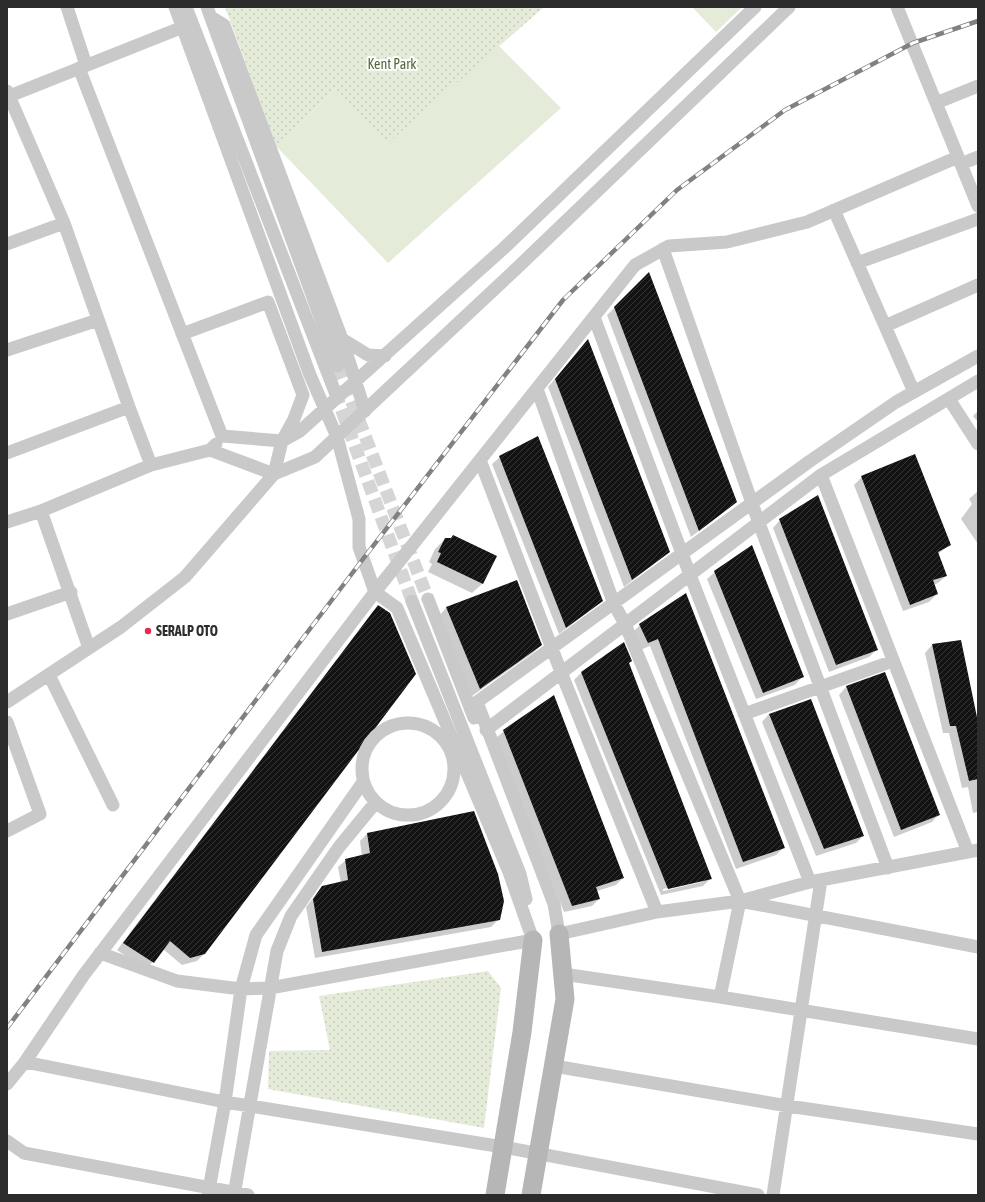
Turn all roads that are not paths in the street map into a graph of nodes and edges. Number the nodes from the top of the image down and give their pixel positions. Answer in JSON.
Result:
{"nodes":[{"id":1,"x":67,"y":7,"type":"edge"},
{"id":2,"x":175,"y":7,"type":"edge"},
{"id":3,"x":186,"y":7,"type":"edge"},
{"id":4,"x":755,"y":7,"type":"edge"},
{"id":5,"x":789,"y":7,"type":"edge"},
{"id":6,"x":901,"y":8,"type":"edge"},
{"id":7,"x":209,"y":12,"type":"edge"},
{"id":8,"x":183,"y":27,"type":"junction"},
{"id":9,"x":83,"y":66,"type":"junction"},
{"id":10,"x":978,"y":86,"type":"edge"},
{"id":11,"x":8,"y":94,"type":"edge"},
{"id":12,"x":936,"y":102,"type":"junction"},
{"id":13,"x":978,"y":157,"type":"edge"},
{"id":14,"x":960,"y":161,"type":"junction"},
{"id":15,"x":978,"y":206,"type":"edge"},
{"id":16,"x":834,"y":210,"type":"junction"},
{"id":17,"x":978,"y":219,"type":"edge"},
{"id":18,"x":64,"y":223,"type":"junction"},
{"id":19,"x":7,"y":244,"type":"edge"},
{"id":20,"x":663,"y":249,"type":"junction"},
{"id":21,"x":857,"y":263,"type":"junction"},
{"id":22,"x":978,"y":285,"type":"edge"},
{"id":23,"x":594,"y":316,"type":"junction"},
{"id":24,"x":98,"y":320,"type":"junction"},
{"id":25,"x":885,"y":326,"type":"junction"},
{"id":26,"x":182,"y":334,"type":"junction"},
{"id":27,"x":342,"y":339,"type":"junction"},
{"id":28,"x":7,"y":350,"type":"edge"},
{"id":29,"x":385,"y":356,"type":"junction"},
{"id":30,"x":978,"y":356,"type":"edge"},
{"id":31,"x":338,"y":366,"type":"tunnel mouth"},
{"id":32,"x":978,"y":381,"type":"edge"},
{"id":33,"x":356,"y":382,"type":"junction"},
{"id":34,"x":537,"y":389,"type":"junction"},
{"id":35,"x":334,"y":392,"type":"tunnel mouth"},
{"id":36,"x":914,"y":392,"type":"junction"},
{"id":37,"x":949,"y":399,"type":"junction"},
{"id":38,"x":129,"y":407,"type":"junction"},
{"id":39,"x":325,"y":409,"type":"junction"},
{"id":40,"x":365,"y":411,"type":"junction"},
{"id":41,"x":222,"y":436,"type":"junction"},
{"id":42,"x":337,"y":437,"type":"junction"},
{"id":43,"x":282,"y":441,"type":"junction"},
{"id":44,"x":978,"y":444,"type":"edge"},
{"id":45,"x":210,"y":450,"type":"junction"},
{"id":46,"x":7,"y":453,"type":"edge"},
{"id":47,"x":480,"y":460,"type":"junction"},
{"id":48,"x":151,"y":466,"type":"junction"},
{"id":49,"x":274,"y":474,"type":"junction"},
{"id":50,"x":821,"y":476,"type":"junction"},
{"id":51,"x":753,"y":502,"type":"junction"},
{"id":52,"x":41,"y":511,"type":"junction"},
{"id":53,"x":7,"y":522,"type":"edge"},
{"id":54,"x":759,"y":522,"type":"junction"},
{"id":55,"x":683,"y":554,"type":"junction"},
{"id":56,"x":690,"y":575,"type":"junction"},
{"id":57,"x":71,"y":592,"type":"junction"},
{"id":58,"x":375,"y":592,"type":"junction"},
{"id":59,"x":428,"y":599,"type":"tunnel mouth"},
{"id":60,"x":412,"y":601,"type":"tunnel mouth"},
{"id":61,"x":614,"y":604,"type":"junction"},
{"id":62,"x":7,"y":614,"type":"edge"},
{"id":63,"x":625,"y":624,"type":"junction"},
{"id":64,"x":90,"y":648,"type":"junction"},
{"id":65,"x":553,"y":648,"type":"junction"},
{"id":66,"x":893,"y":661,"type":"junction"},
{"id":67,"x":561,"y":672,"type":"junction"},
{"id":68,"x":49,"y":676,"type":"junction"},
{"id":69,"x":820,"y":687,"type":"junction"},
{"id":70,"x":7,"y":702,"type":"edge"},
{"id":71,"x":744,"y":714,"type":"junction"},
{"id":72,"x":7,"y":722,"type":"edge"},
{"id":73,"x":486,"y":730,"type":"junction"},
{"id":74,"x":363,"y":782,"type":"junction"},
{"id":75,"x":376,"y":802,"type":"junction"},
{"id":76,"x":113,"y":804,"type":"dead end"},
{"id":77,"x":7,"y":831,"type":"edge"},
{"id":78,"x":973,"y":851,"type":"edge"},
{"id":79,"x":888,"y":868,"type":"junction"},
{"id":80,"x":816,"y":881,"type":"junction"},
{"id":81,"x":740,"y":902,"type":"junction"},
{"id":82,"x":657,"y":912,"type":"junction"},
{"id":83,"x":816,"y":917,"type":"junction"},
{"id":84,"x":559,"y":934,"type":"junction"},
{"id":85,"x":533,"y":940,"type":"junction"},
{"id":86,"x":978,"y":947,"type":"edge"},
{"id":87,"x":100,"y":953,"type":"junction"},
{"id":88,"x":563,"y":974,"type":"junction"},
{"id":89,"x":270,"y":988,"type":"junction"},
{"id":90,"x":240,"y":989,"type":"junction"},
{"id":91,"x":720,"y":997,"type":"junction"},
{"id":92,"x":802,"y":1010,"type":"junction"},
{"id":93,"x":978,"y":1039,"type":"edge"},
{"id":94,"x":25,"y":1062,"type":"junction"},
{"id":95,"x":554,"y":1066,"type":"junction"},
{"id":96,"x":7,"y":1084,"type":"edge"},
{"id":97,"x":225,"y":1102,"type":"junction"},
{"id":98,"x":248,"y":1105,"type":"junction"},
{"id":99,"x":788,"y":1106,"type":"junction"},
{"id":100,"x":978,"y":1134,"type":"edge"},
{"id":101,"x":7,"y":1141,"type":"edge"},
{"id":102,"x":503,"y":1147,"type":"junction"},
{"id":103,"x":538,"y":1153,"type":"junction"},
{"id":104,"x":209,"y":1192,"type":"edge"},
{"id":105,"x":234,"y":1194,"type":"edge"},
{"id":106,"x":248,"y":1195,"type":"edge"},
{"id":107,"x":495,"y":1195,"type":"edge"},
{"id":108,"x":531,"y":1195,"type":"edge"},
{"id":109,"x":758,"y":1195,"type":"edge"},
{"id":110,"x":773,"y":1195,"type":"edge"}],
"edges":[{"from":1,"to":9,"type":"street"},
{"from":2,"to":8,"type":"street"},
{"from":3,"to":35,"type":"street"},
{"from":4,"to":29,"type":"street"},
{"from":5,"to":40,"type":"street"},
{"from":6,"to":12,"type":"street"},
{"from":7,"to":27,"type":"street"},
{"from":7,"to":31,"type":"street"},
{"from":8,"to":9,"type":"street"},
{"from":8,"to":39,"type":"street"},
{"from":9,"to":11,"type":"street"},
{"from":9,"to":26,"type":"street"},
{"from":10,"to":12,"type":"street"},
{"from":11,"to":18,"type":"street"},
{"from":12,"to":14,"type":"street"},
{"from":13,"to":14,"type":"street"},
{"from":14,"to":15,"type":"street"},
{"from":14,"to":16,"type":"street"},
{"from":16,"to":20,"type":"street"},
{"from":16,"to":21,"type":"street"},
{"from":17,"to":21,"type":"street"},
{"from":18,"to":19,"type":"street"},
{"from":18,"to":24,"type":"street"},
{"from":20,"to":23,"type":"street"},
{"from":20,"to":51,"type":"street"},
{"from":21,"to":25,"type":"street"},
{"from":22,"to":25,"type":"street"},
{"from":23,"to":34,"type":"street"},
{"from":23,"to":55,"type":"street"},
{"from":24,"to":28,"type":"street"},
{"from":24,"to":38,"type":"street"},
{"from":25,"to":36,"type":"street"},
{"from":26,"to":41,"type":"street"},
{"from":26,"to":43,"type":"street"},
{"from":27,"to":29,"type":"street"},
{"from":27,"to":33,"type":"street"},
{"from":29,"to":33,"type":"street"},
{"from":30,"to":36,"type":"street"},
{"from":32,"to":37,"type":"street"},
{"from":33,"to":39,"type":"street"},
{"from":33,"to":40,"type":"street"},
{"from":34,"to":47,"type":"street"},
{"from":34,"to":61,"type":"street"},
{"from":36,"to":51,"type":"street"},
{"from":37,"to":44,"type":"street"},
{"from":37,"to":50,"type":"street"},
{"from":38,"to":46,"type":"street"},
{"from":38,"to":48,"type":"street"},
{"from":39,"to":42,"type":"street"},
{"from":39,"to":43,"type":"street"},
{"from":40,"to":42,"type":"street"},
{"from":41,"to":43,"type":"street"},
{"from":41,"to":45,"type":"street"},
{"from":42,"to":49,"type":"street"},
{"from":42,"to":58,"type":"street"},
{"from":43,"to":49,"type":"street"},
{"from":45,"to":48,"type":"street"},
{"from":45,"to":49,"type":"street"},
{"from":47,"to":58,"type":"street"},
{"from":47,"to":65,"type":"street"},
{"from":48,"to":52,"type":"street"},
{"from":49,"to":64,"type":"street"},
{"from":50,"to":54,"type":"street"},
{"from":50,"to":66,"type":"street"},
{"from":51,"to":54,"type":"street"},
{"from":51,"to":55,"type":"street"},
{"from":52,"to":53,"type":"street"},
{"from":52,"to":57,"type":"street"},
{"from":54,"to":56,"type":"street"},
{"from":54,"to":69,"type":"street"},
{"from":55,"to":56,"type":"street"},
{"from":55,"to":61,"type":"street"},
{"from":56,"to":63,"type":"street"},
{"from":56,"to":71,"type":"street"},
{"from":57,"to":62,"type":"street"},
{"from":57,"to":64,"type":"street"},
{"from":58,"to":85,"type":"street"},
{"from":58,"to":87,"type":"street"},
{"from":59,"to":84,"type":"street"},
{"from":60,"to":85,"type":"street"},
{"from":61,"to":63,"type":"street"},
{"from":61,"to":65,"type":"street"},
{"from":63,"to":67,"type":"street"},
{"from":63,"to":81,"type":"street"},
{"from":64,"to":68,"type":"street"},
{"from":65,"to":67,"type":"street"},
{"from":65,"to":73,"type":"street"},
{"from":66,"to":69,"type":"street"},
{"from":66,"to":78,"type":"street"},
{"from":67,"to":73,"type":"street"},
{"from":67,"to":82,"type":"street"},
{"from":68,"to":70,"type":"street"},
{"from":68,"to":76,"type":"street"},
{"from":69,"to":71,"type":"street"},
{"from":69,"to":79,"type":"street"},
{"from":71,"to":80,"type":"street"},
{"from":72,"to":77,"type":"street"},
{"from":73,"to":84,"type":"street"},
{"from":74,"to":75,"type":"street"},
{"from":74,"to":75,"type":"street"},
{"from":74,"to":90,"type":"street"},
{"from":75,"to":89,"type":"street"},
{"from":78,"to":79,"type":"street"},
{"from":79,"to":80,"type":"street"},
{"from":80,"to":81,"type":"street"},
{"from":80,"to":83,"type":"street"},
{"from":81,"to":82,"type":"street"},
{"from":81,"to":83,"type":"street"},
{"from":81,"to":91,"type":"street"},
{"from":82,"to":84,"type":"street"},
{"from":83,"to":86,"type":"street"},
{"from":83,"to":92,"type":"street"},
{"from":84,"to":88,"type":"main road"},
{"from":85,"to":89,"type":"street"},
{"from":85,"to":102,"type":"main road"},
{"from":87,"to":90,"type":"street"},
{"from":87,"to":94,"type":"street"},
{"from":88,"to":91,"type":"street"},
{"from":88,"to":95,"type":"main road"},
{"from":89,"to":90,"type":"street"},
{"from":89,"to":98,"type":"street"},
{"from":90,"to":97,"type":"street"},
{"from":91,"to":92,"type":"street"},
{"from":92,"to":93,"type":"street"},
{"from":92,"to":99,"type":"street"},
{"from":94,"to":96,"type":"street"},
{"from":94,"to":97,"type":"street"},
{"from":95,"to":99,"type":"street"},
{"from":95,"to":103,"type":"main road"},
{"from":97,"to":98,"type":"street"},
{"from":97,"to":104,"type":"street"},
{"from":98,"to":102,"type":"street"},
{"from":98,"to":105,"type":"street"},
{"from":99,"to":100,"type":"street"},
{"from":99,"to":110,"type":"street"},
{"from":101,"to":104,"type":"street"},
{"from":102,"to":103,"type":"street"},
{"from":102,"to":107,"type":"main road"},
{"from":103,"to":108,"type":"main road"},
{"from":103,"to":109,"type":"street"},
{"from":104,"to":105,"type":"street"},
{"from":105,"to":106,"type":"street"}]}
